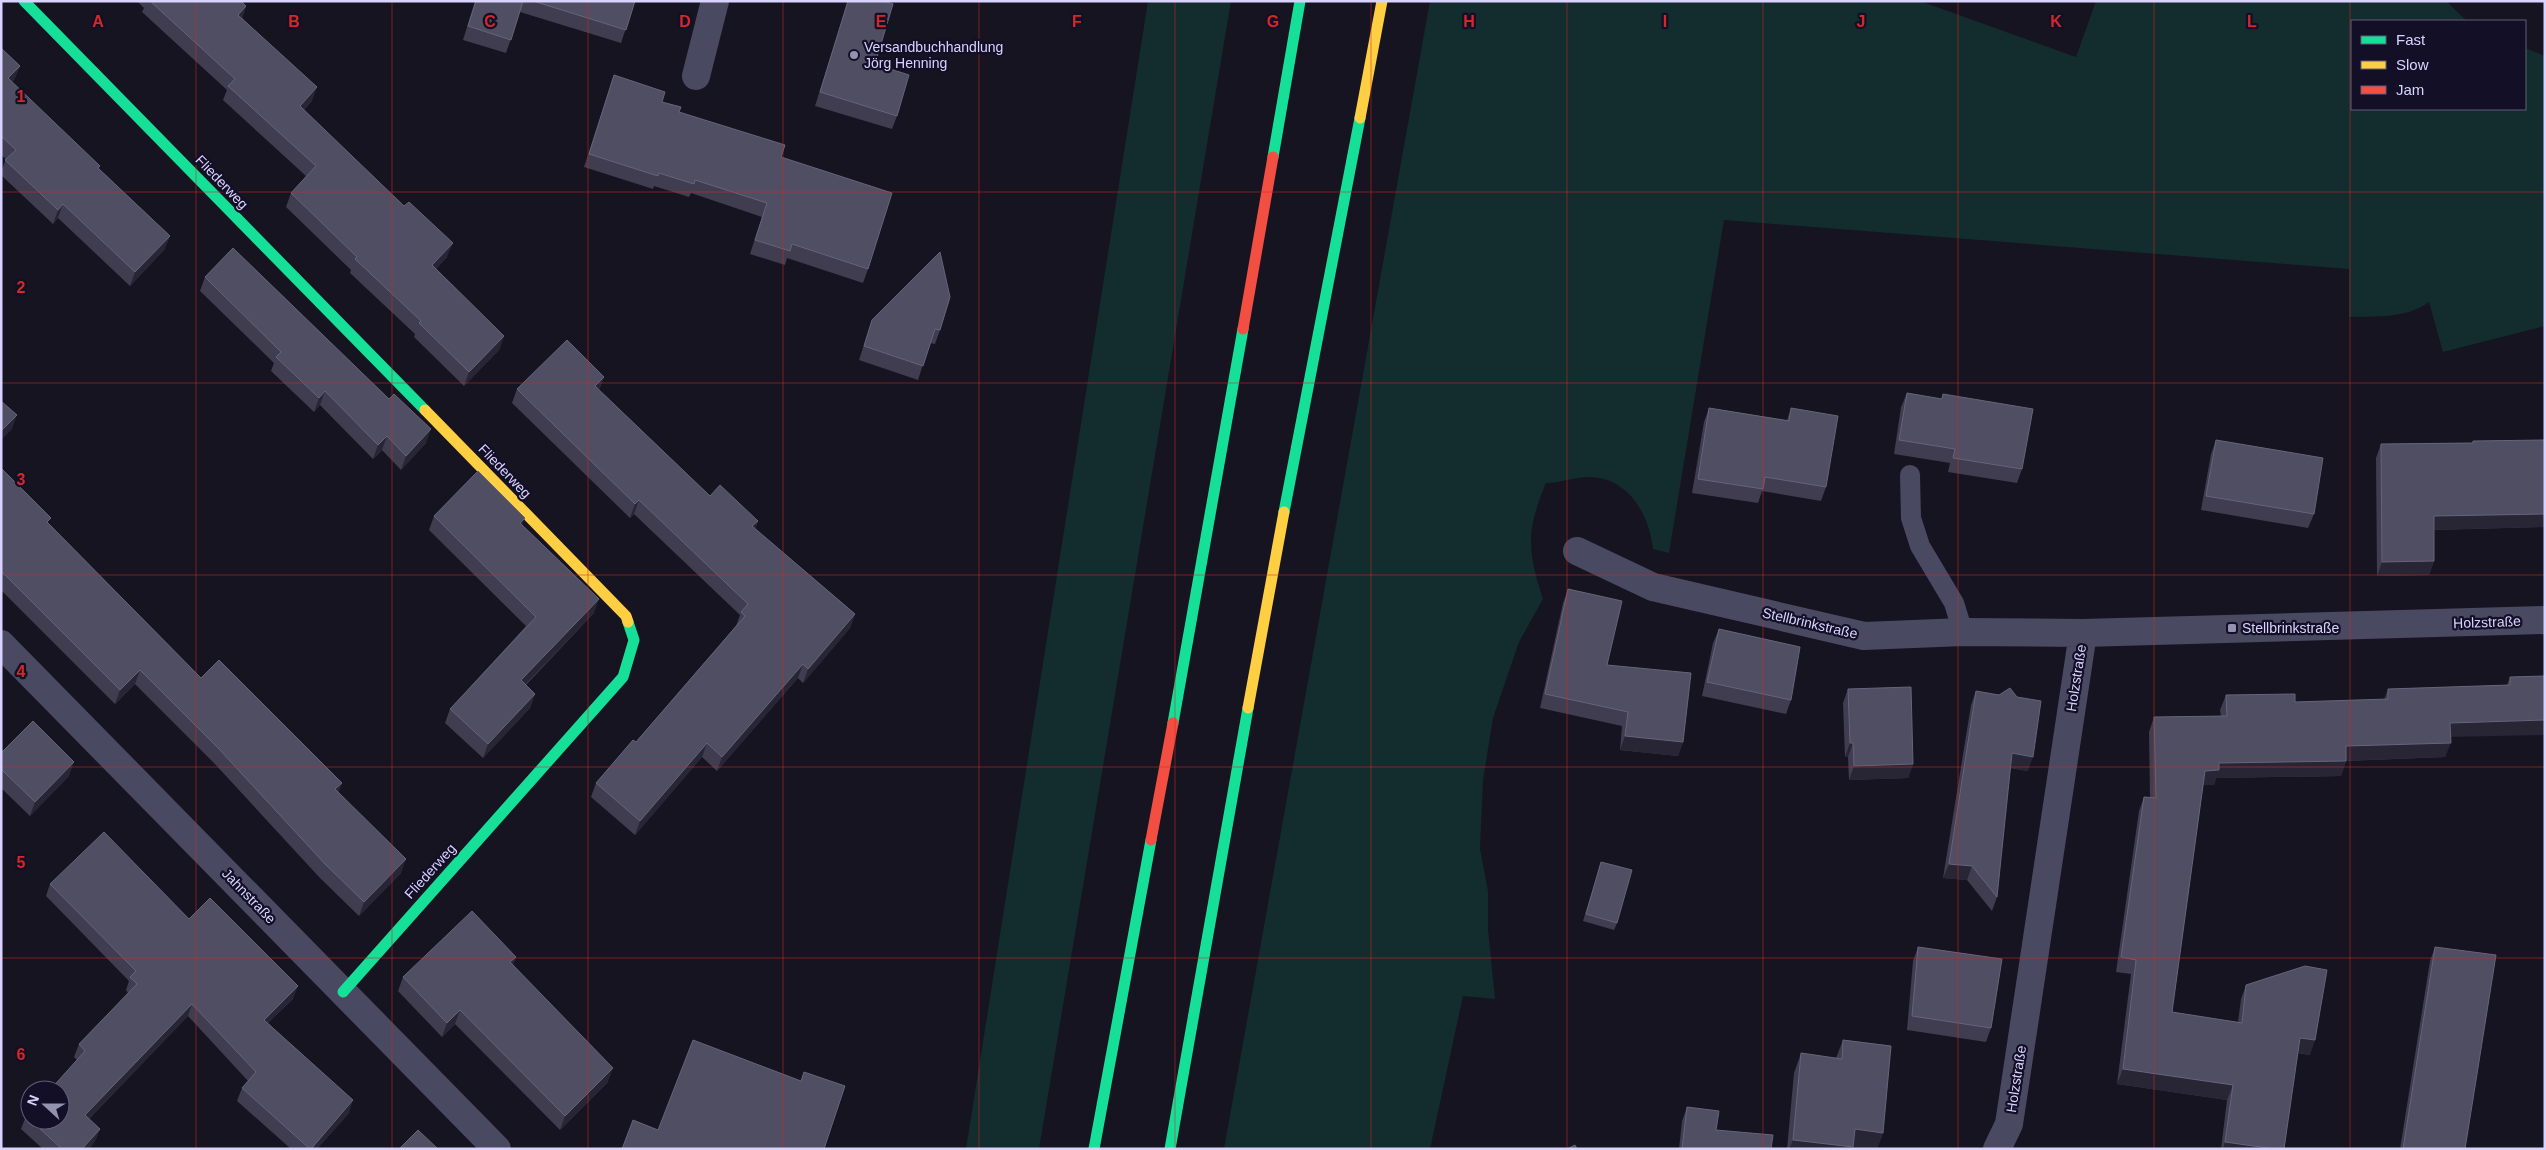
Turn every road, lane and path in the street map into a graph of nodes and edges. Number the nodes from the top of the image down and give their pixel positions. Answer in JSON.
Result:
{"nodes":[{"id":1,"x":24,"y":1,"type":"edge"},
{"id":2,"x":715,"y":1,"type":"edge"},
{"id":3,"x":1300,"y":1,"type":"edge"},
{"id":4,"x":1382,"y":1,"type":"edge"},
{"id":5,"x":696,"y":76,"type":"dead end"},
{"id":6,"x":1910,"y":475,"type":"dead end"},
{"id":7,"x":1577,"y":551,"type":"dead end"},
{"id":8,"x":2545,"y":620,"type":"edge"},
{"id":9,"x":1963,"y":632,"type":"junction"},
{"id":10,"x":2083,"y":633,"type":"junction"},
{"id":11,"x":1,"y":644,"type":"edge"},
{"id":12,"x":343,"y":992,"type":"junction"},
{"id":13,"x":497,"y":1149,"type":"edge"},
{"id":14,"x":1094,"y":1149,"type":"edge"},
{"id":15,"x":1170,"y":1149,"type":"edge"},
{"id":16,"x":1997,"y":1149,"type":"edge"}],
"edges":[{"from":1,"to":12,"type":"main road","name":"Fliederweg"},
{"from":2,"to":5,"type":"street"},
{"from":3,"to":14,"type":"main road"},
{"from":4,"to":15,"type":"main road"},
{"from":6,"to":9,"type":"lane"},
{"from":7,"to":9,"type":"street","name":"Stellbrinkstraße"},
{"from":8,"to":10,"type":"street","name":"Holzstraße"},
{"from":9,"to":10,"type":"street","name":"Stellbrinkstraße"},
{"from":10,"to":16,"type":"street","name":"Holzstraße"},
{"from":11,"to":12,"type":"street","name":"Jahnstraße"},
{"from":12,"to":13,"type":"street","name":"Jahnstraße"}]}
